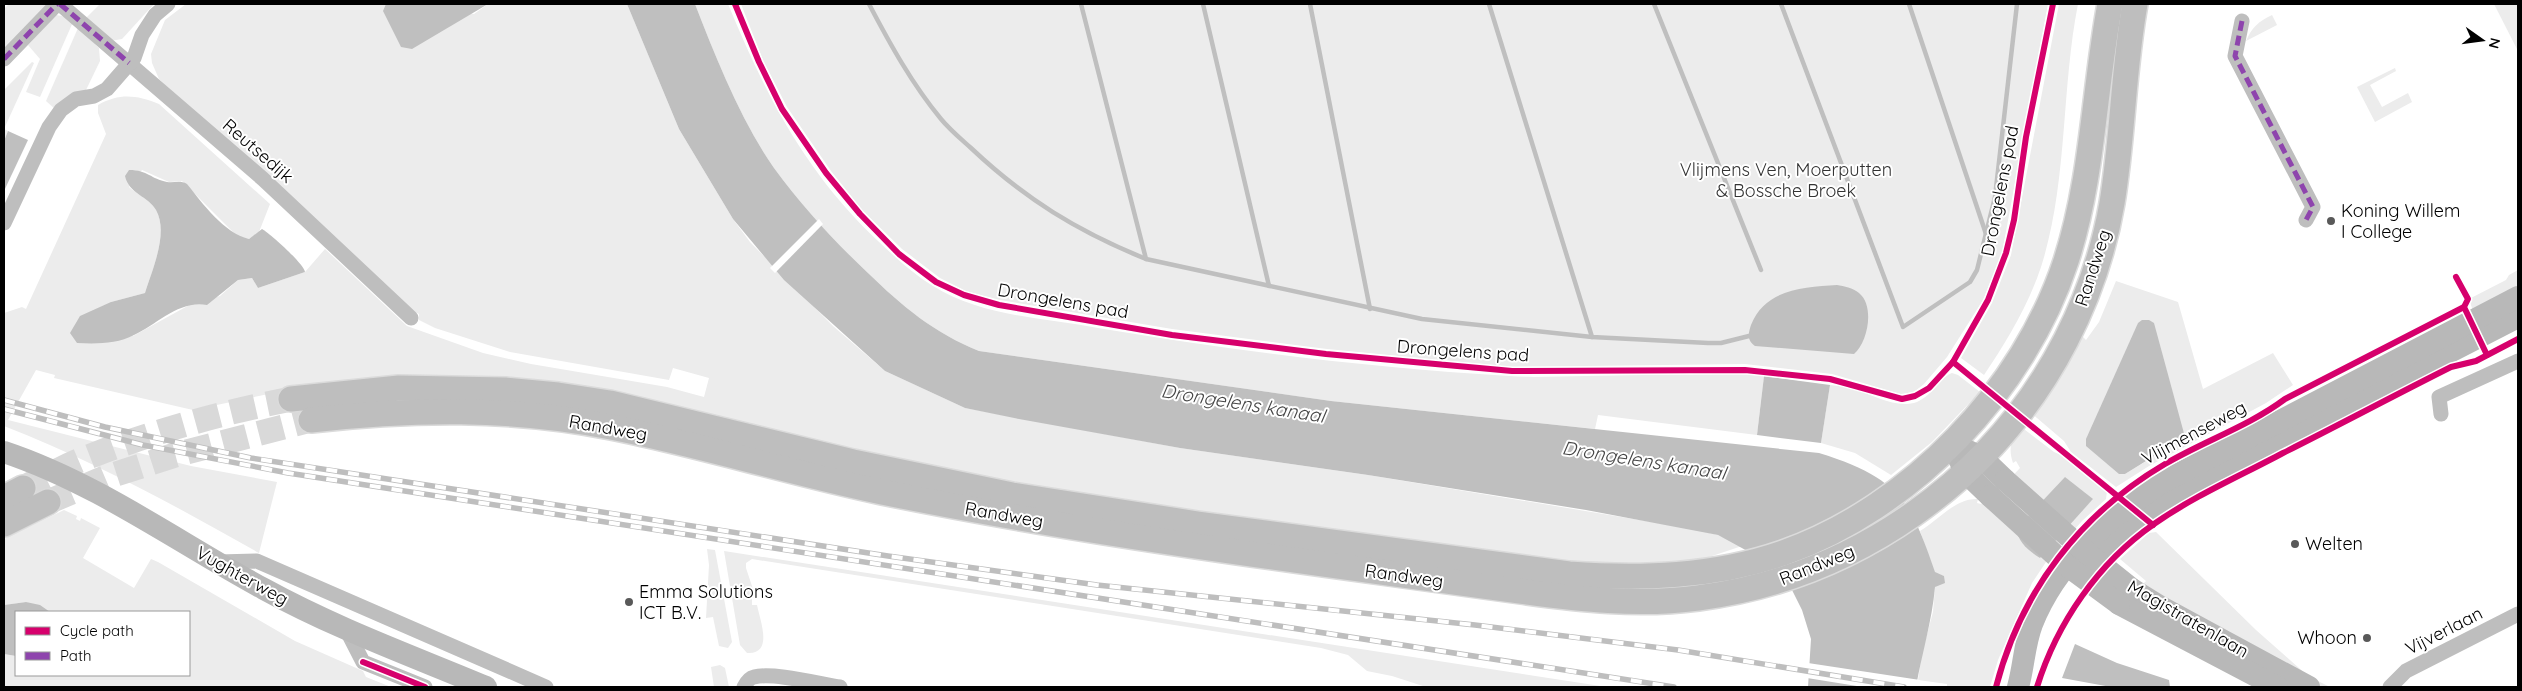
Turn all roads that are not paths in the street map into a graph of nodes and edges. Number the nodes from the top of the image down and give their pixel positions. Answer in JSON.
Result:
{"nodes":[{"id":1,"x":58,"y":4,"type":"edge"},
{"id":2,"x":168,"y":4,"type":"edge"},
{"id":3,"x":2110,"y":4,"type":"edge"},
{"id":4,"x":2135,"y":4,"type":"edge"},
{"id":5,"x":2242,"y":21,"type":"dead end"},
{"id":6,"x":4,"y":59,"type":"edge"},
{"id":7,"x":129,"y":63,"type":"junction"},
{"id":8,"x":2306,"y":220,"type":"dead end"},
{"id":9,"x":4,"y":223,"type":"edge"},
{"id":10,"x":2517,"y":306,"type":"edge"},
{"id":11,"x":411,"y":318,"type":"dead end"},
{"id":12,"x":2518,"y":361,"type":"edge"},
{"id":13,"x":291,"y":399,"type":"tunnel mouth"},
{"id":14,"x":2441,"y":414,"type":"dead end"},
{"id":15,"x":311,"y":420,"type":"tunnel mouth"},
{"id":16,"x":1952,"y":443,"type":"junction"},
{"id":17,"x":4,"y":452,"type":"edge"},
{"id":18,"x":1973,"y":465,"type":"junction"},
{"id":19,"x":48,"y":502,"type":"tunnel mouth"},
{"id":20,"x":4,"y":524,"type":"edge"},
{"id":21,"x":216,"y":562,"type":"junction"},
{"id":22,"x":2125,"y":596,"type":"junction"},
{"id":23,"x":2518,"y":614,"type":"edge"},
{"id":24,"x":345,"y":627,"type":"junction"},
{"id":25,"x":773,"y":682,"type":"edge"},
{"id":26,"x":745,"y":684,"type":"edge"},
{"id":27,"x":2019,"y":685,"type":"edge"},
{"id":28,"x":425,"y":687,"type":"edge"},
{"id":29,"x":486,"y":687,"type":"edge"},
{"id":30,"x":546,"y":687,"type":"edge"},
{"id":31,"x":840,"y":687,"type":"edge"},
{"id":32,"x":2277,"y":687,"type":"edge"},
{"id":33,"x":2309,"y":687,"type":"edge"},
{"id":34,"x":2390,"y":687,"type":"edge"}],
"edges":[{"from":1,"to":6,"type":"street"},
{"from":1,"to":7,"type":"street","name":"Reutsedijk"},
{"from":2,"to":7,"type":"street"},
{"from":3,"to":16,"type":"main road","name":"Randweg"},
{"from":4,"to":18,"type":"main road","name":"Randweg"},
{"from":5,"to":8,"type":"street"},
{"from":7,"to":9,"type":"street"},
{"from":7,"to":11,"type":"street","name":"Reutsedijk"},
{"from":10,"to":27,"type":"main road","name":"Vlijmenseweg"},
{"from":12,"to":14,"type":"street"},
{"from":13,"to":16,"type":"main road","name":"Randweg"},
{"from":15,"to":18,"type":"main road","name":"Randweg"},
{"from":16,"to":18,"type":"main road","name":"Magistratenlaan"},
{"from":17,"to":21,"type":"main road","name":"Vughterweg"},
{"from":18,"to":22,"type":"main road","name":"Magistratenlaan","bridge":true},
{"from":18,"to":22,"type":"main road","name":"Magistratenlaan","bridge":true},
{"from":19,"to":20,"type":"main road"},
{"from":21,"to":24,"type":"main road","name":"Vughterweg"},
{"from":21,"to":30,"type":"street","name":"Vughterweg"},
{"from":22,"to":32,"type":"main road","name":"Magistratenlaan"},
{"from":22,"to":33,"type":"main road","name":"Magistratenlaan"},
{"from":23,"to":34,"type":"street","name":"Vijverlaan"},
{"from":24,"to":28,"type":"street"},
{"from":24,"to":29,"type":"main road","name":"Vughterweg"},
{"from":25,"to":26,"type":"street"},
{"from":25,"to":31,"type":"street"}]}
